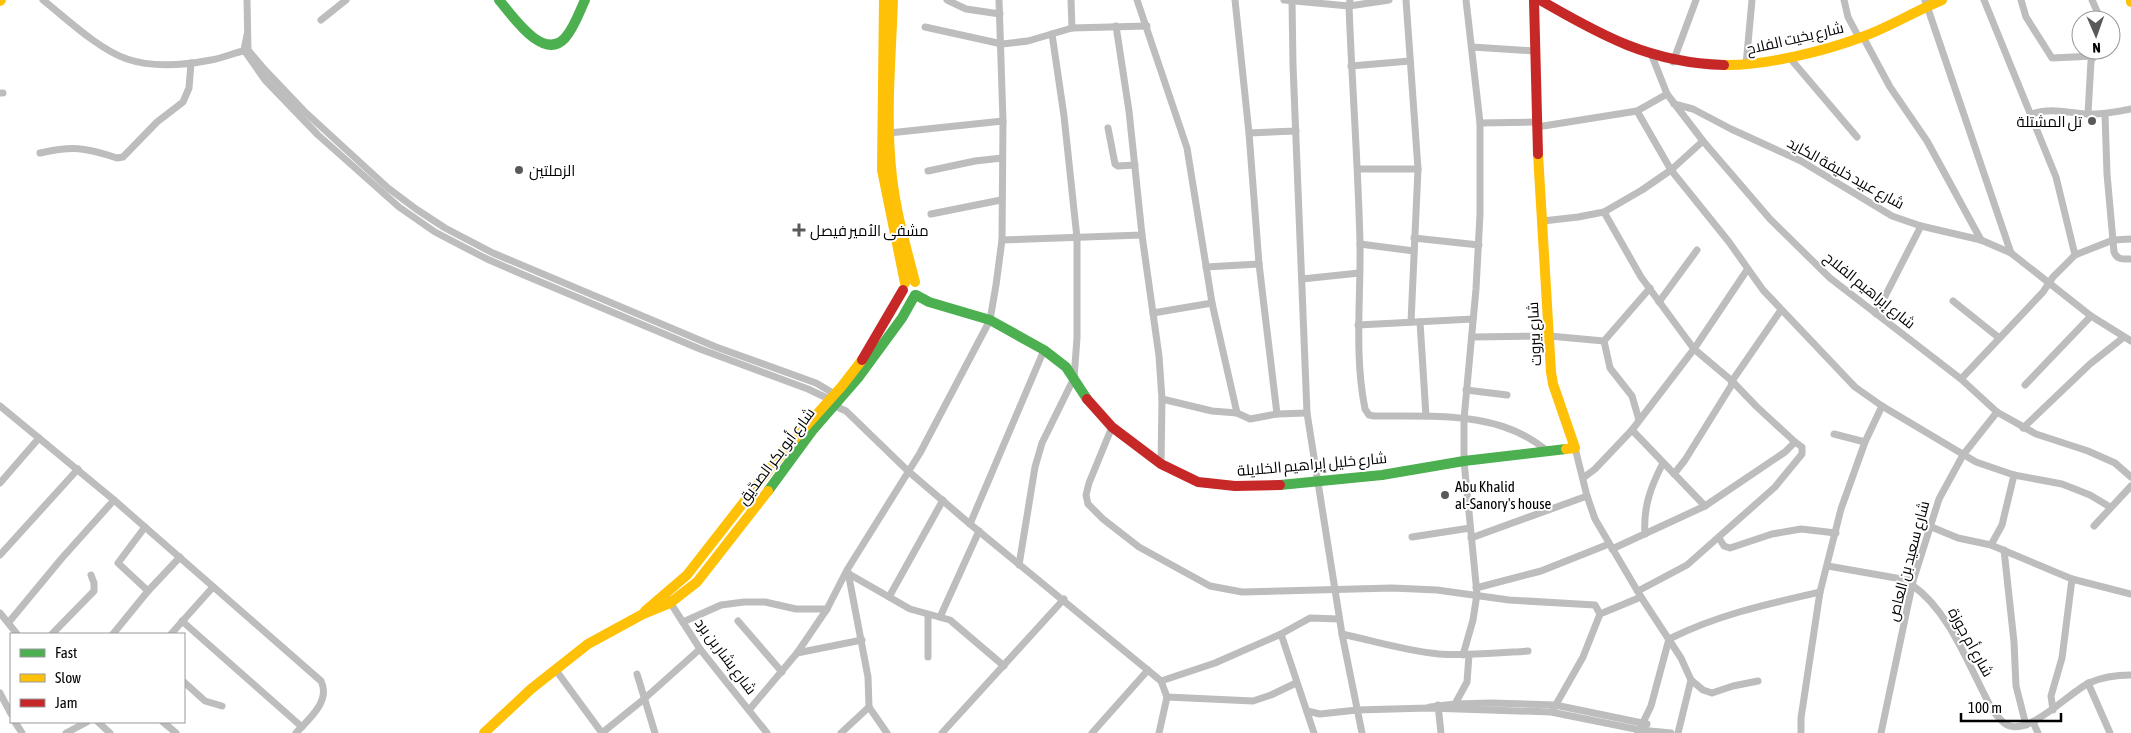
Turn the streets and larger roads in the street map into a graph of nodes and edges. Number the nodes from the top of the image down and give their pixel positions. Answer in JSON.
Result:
{"nodes":[{"id":1,"x":43,"y":0,"type":"edge"},
{"id":2,"x":247,"y":0,"type":"edge"},
{"id":3,"x":346,"y":0,"type":"edge"},
{"id":4,"x":499,"y":0,"type":"edge"},
{"id":5,"x":585,"y":0,"type":"edge"},
{"id":6,"x":884,"y":0,"type":"edge"},
{"id":7,"x":893,"y":0,"type":"edge"},
{"id":8,"x":947,"y":0,"type":"edge"},
{"id":9,"x":999,"y":0,"type":"edge"},
{"id":10,"x":1070,"y":0,"type":"edge"},
{"id":11,"x":1137,"y":0,"type":"edge"},
{"id":12,"x":1235,"y":0,"type":"edge"},
{"id":13,"x":1284,"y":0,"type":"edge"},
{"id":14,"x":1292,"y":0,"type":"edge"},
{"id":15,"x":1389,"y":0,"type":"edge"},
{"id":16,"x":1406,"y":0,"type":"edge"},
{"id":17,"x":1466,"y":0,"type":"edge"},
{"id":18,"x":1534,"y":0,"type":"edge"},
{"id":19,"x":1540,"y":0,"type":"edge"},
{"id":20,"x":1696,"y":0,"type":"edge"},
{"id":21,"x":1752,"y":0,"type":"edge"},
{"id":22,"x":1844,"y":0,"type":"edge"},
{"id":23,"x":1942,"y":0,"type":"edge"},
{"id":24,"x":1984,"y":0,"type":"edge"},
{"id":25,"x":2021,"y":0,"type":"edge"},
{"id":26,"x":1350,"y":3,"type":"edge"},
{"id":27,"x":1926,"y":3,"type":"edge"},
{"id":28,"x":1000,"y":14,"type":"junction"},
{"id":29,"x":321,"y":20,"type":"dead end"},
{"id":30,"x":925,"y":26,"type":"dead end"},
{"id":31,"x":1116,"y":26,"type":"junction"},
{"id":32,"x":1147,"y":26,"type":"junction"},
{"id":33,"x":1072,"y":28,"type":"junction"},
{"id":34,"x":1052,"y":34,"type":"junction"},
{"id":35,"x":1861,"y":37,"type":"junction"},
{"id":36,"x":1002,"y":44,"type":"junction"},
{"id":37,"x":1472,"y":47,"type":"junction"},
{"id":38,"x":246,"y":50,"type":"junction"},
{"id":39,"x":1534,"y":51,"type":"junction"},
{"id":40,"x":1652,"y":56,"type":"junction"},
{"id":41,"x":2071,"y":56,"type":"edge"},
{"id":42,"x":1789,"y":57,"type":"junction"},
{"id":43,"x":2092,"y":60,"type":"edge"},
{"id":44,"x":1410,"y":61,"type":"junction"},
{"id":45,"x":191,"y":62,"type":"junction"},
{"id":46,"x":1673,"y":62,"type":"junction"},
{"id":47,"x":1746,"y":65,"type":"junction"},
{"id":48,"x":1351,"y":66,"type":"junction"},
{"id":49,"x":1667,"y":94,"type":"junction"},
{"id":50,"x":1674,"y":104,"type":"junction"},
{"id":51,"x":2131,"y":109,"type":"edge"},
{"id":52,"x":1637,"y":111,"type":"junction"},
{"id":53,"x":2032,"y":114,"type":"junction"},
{"id":54,"x":2088,"y":114,"type":"junction"},
{"id":55,"x":2105,"y":114,"type":"junction"},
{"id":56,"x":1003,"y":121,"type":"junction"},
{"id":57,"x":1480,"y":123,"type":"junction"},
{"id":58,"x":1536,"y":124,"type":"junction"},
{"id":59,"x":1108,"y":128,"type":"dead end"},
{"id":60,"x":1296,"y":131,"type":"junction"},
{"id":61,"x":1249,"y":133,"type":"junction"},
{"id":62,"x":889,"y":134,"type":"junction"},
{"id":63,"x":1857,"y":137,"type":"dead end"},
{"id":64,"x":1702,"y":142,"type":"junction"},
{"id":65,"x":40,"y":153,"type":"dead end"},
{"id":66,"x":1002,"y":158,"type":"junction"},
{"id":67,"x":1135,"y":165,"type":"junction"},
{"id":68,"x":1358,"y":169,"type":"junction"},
{"id":69,"x":1418,"y":170,"type":"junction"},
{"id":70,"x":1671,"y":170,"type":"junction"},
{"id":71,"x":928,"y":171,"type":"dead end"},
{"id":72,"x":1001,"y":200,"type":"junction"},
{"id":73,"x":1604,"y":212,"type":"junction"},
{"id":74,"x":931,"y":214,"type":"dead end"},
{"id":75,"x":1542,"y":221,"type":"junction"},
{"id":76,"x":1921,"y":226,"type":"junction"},
{"id":77,"x":1142,"y":235,"type":"junction"},
{"id":78,"x":1077,"y":238,"type":"junction"},
{"id":79,"x":1414,"y":238,"type":"junction"},
{"id":80,"x":2131,"y":239,"type":"edge"},
{"id":81,"x":1002,"y":240,"type":"junction"},
{"id":82,"x":1981,"y":240,"type":"junction"},
{"id":83,"x":2113,"y":240,"type":"junction"},
{"id":84,"x":1360,"y":244,"type":"junction"},
{"id":85,"x":1479,"y":245,"type":"junction"},
{"id":86,"x":1697,"y":250,"type":"dead end"},
{"id":87,"x":1414,"y":251,"type":"junction"},
{"id":88,"x":493,"y":253,"type":"junction"},
{"id":89,"x":2011,"y":253,"type":"junction"},
{"id":90,"x":2075,"y":255,"type":"junction"},
{"id":91,"x":487,"y":259,"type":"junction"},
{"id":92,"x":2131,"y":259,"type":"edge"},
{"id":93,"x":1259,"y":264,"type":"junction"},
{"id":94,"x":1206,"y":267,"type":"junction"},
{"id":95,"x":1747,"y":270,"type":"junction"},
{"id":96,"x":1359,"y":273,"type":"junction"},
{"id":97,"x":1302,"y":279,"type":"junction"},
{"id":98,"x":2049,"y":283,"type":"junction"},
{"id":99,"x":1650,"y":288,"type":"junction"},
{"id":100,"x":912,"y":289,"type":"junction"},
{"id":101,"x":1953,"y":301,"type":"dead end"},
{"id":102,"x":1659,"y":302,"type":"junction"},
{"id":103,"x":1212,"y":303,"type":"junction"},
{"id":104,"x":1782,"y":310,"type":"junction"},
{"id":105,"x":1153,"y":313,"type":"junction"},
{"id":106,"x":1876,"y":314,"type":"junction"},
{"id":107,"x":2091,"y":316,"type":"junction"},
{"id":108,"x":1473,"y":319,"type":"junction"},
{"id":109,"x":990,"y":320,"type":"junction"},
{"id":110,"x":1411,"y":322,"type":"junction"},
{"id":111,"x":1420,"y":322,"type":"junction"},
{"id":112,"x":1358,"y":325,"type":"junction"},
{"id":113,"x":1549,"y":336,"type":"junction"},
{"id":114,"x":1472,"y":337,"type":"junction"},
{"id":115,"x":1998,"y":337,"type":"junction"},
{"id":116,"x":2124,"y":337,"type":"junction"},
{"id":117,"x":1604,"y":341,"type":"junction"},
{"id":118,"x":2131,"y":342,"type":"edge"},
{"id":119,"x":1694,"y":349,"type":"junction"},
{"id":120,"x":1044,"y":350,"type":"junction"},
{"id":121,"x":1074,"y":378,"type":"junction"},
{"id":122,"x":1960,"y":379,"type":"junction"},
{"id":123,"x":1732,"y":381,"type":"junction"},
{"id":124,"x":2025,"y":385,"type":"dead end"},
{"id":125,"x":1466,"y":390,"type":"junction"},
{"id":126,"x":1507,"y":395,"type":"dead end"},
{"id":127,"x":835,"y":399,"type":"junction"},
{"id":128,"x":1162,"y":399,"type":"junction"},
{"id":129,"x":0,"y":406,"type":"edge"},
{"id":130,"x":1882,"y":406,"type":"junction"},
{"id":131,"x":1997,"y":412,"type":"junction"},
{"id":132,"x":1237,"y":413,"type":"junction"},
{"id":133,"x":1307,"y":413,"type":"junction"},
{"id":134,"x":1277,"y":414,"type":"junction"},
{"id":135,"x":1426,"y":416,"type":"junction"},
{"id":136,"x":1464,"y":419,"type":"junction"},
{"id":137,"x":1639,"y":420,"type":"junction"},
{"id":138,"x":1112,"y":427,"type":"junction"},
{"id":139,"x":2023,"y":428,"type":"junction"},
{"id":140,"x":1632,"y":430,"type":"junction"},
{"id":141,"x":1834,"y":434,"type":"dead end"},
{"id":142,"x":39,"y":438,"type":"junction"},
{"id":143,"x":1795,"y":442,"type":"junction"},
{"id":144,"x":1865,"y":442,"type":"junction"},
{"id":145,"x":1575,"y":448,"type":"junction"},
{"id":146,"x":1547,"y":451,"type":"junction"},
{"id":147,"x":1963,"y":455,"type":"junction"},
{"id":148,"x":1464,"y":461,"type":"junction"},
{"id":149,"x":1663,"y":463,"type":"junction"},
{"id":150,"x":1161,"y":464,"type":"junction"},
{"id":151,"x":78,"y":469,"type":"junction"},
{"id":152,"x":908,"y":471,"type":"junction"},
{"id":153,"x":1674,"y":474,"type":"junction"},
{"id":154,"x":2014,"y":475,"type":"junction"},
{"id":155,"x":2131,"y":477,"type":"edge"},
{"id":156,"x":1583,"y":478,"type":"junction"},
{"id":157,"x":1317,"y":481,"type":"junction"},
{"id":158,"x":0,"y":483,"type":"edge"},
{"id":159,"x":2131,"y":486,"type":"edge"},
{"id":160,"x":1587,"y":496,"type":"junction"},
{"id":161,"x":114,"y":500,"type":"junction"},
{"id":162,"x":943,"y":500,"type":"junction"},
{"id":163,"x":1705,"y":506,"type":"junction"},
{"id":164,"x":2110,"y":507,"type":"junction"},
{"id":165,"x":970,"y":524,"type":"junction"},
{"id":166,"x":1929,"y":526,"type":"junction"},
{"id":167,"x":2094,"y":526,"type":"dead end"},
{"id":168,"x":145,"y":527,"type":"junction"},
{"id":169,"x":1470,"y":528,"type":"junction"},
{"id":170,"x":979,"y":531,"type":"junction"},
{"id":171,"x":1836,"y":533,"type":"junction"},
{"id":172,"x":1645,"y":534,"type":"junction"},
{"id":173,"x":1412,"y":537,"type":"dead end"},
{"id":174,"x":1471,"y":538,"type":"junction"},
{"id":175,"x":1719,"y":538,"type":"junction"},
{"id":176,"x":1991,"y":545,"type":"junction"},
{"id":177,"x":1611,"y":546,"type":"junction"},
{"id":178,"x":2004,"y":550,"type":"junction"},
{"id":179,"x":0,"y":556,"type":"edge"},
{"id":180,"x":180,"y":557,"type":"junction"},
{"id":181,"x":1019,"y":565,"type":"junction"},
{"id":182,"x":1828,"y":566,"type":"junction"},
{"id":183,"x":848,"y":572,"type":"junction"},
{"id":184,"x":91,"y":575,"type":"dead end"},
{"id":185,"x":2072,"y":579,"type":"junction"},
{"id":186,"x":1913,"y":583,"type":"junction"},
{"id":187,"x":213,"y":586,"type":"junction"},
{"id":188,"x":148,"y":591,"type":"junction"},
{"id":189,"x":1336,"y":591,"type":"junction"},
{"id":190,"x":1477,"y":591,"type":"junction"},
{"id":191,"x":1820,"y":592,"type":"junction"},
{"id":192,"x":1640,"y":594,"type":"junction"},
{"id":193,"x":2131,"y":594,"type":"edge"},
{"id":194,"x":890,"y":597,"type":"junction"},
{"id":195,"x":667,"y":599,"type":"junction"},
{"id":196,"x":1064,"y":599,"type":"junction"},
{"id":197,"x":827,"y":609,"type":"junction"},
{"id":198,"x":0,"y":613,"type":"edge"},
{"id":199,"x":1600,"y":614,"type":"junction"},
{"id":200,"x":928,"y":615,"type":"junction"},
{"id":201,"x":940,"y":617,"type":"junction"},
{"id":202,"x":1339,"y":619,"type":"junction"},
{"id":203,"x":738,"y":620,"type":"dead end"},
{"id":204,"x":182,"y":621,"type":"junction"},
{"id":205,"x":9,"y":622,"type":"junction"},
{"id":206,"x":683,"y":622,"type":"junction"},
{"id":207,"x":16,"y":633,"type":"edge"},
{"id":208,"x":53,"y":633,"type":"edge"},
{"id":209,"x":113,"y":633,"type":"edge"},
{"id":210,"x":172,"y":633,"type":"edge"},
{"id":211,"x":1281,"y":634,"type":"junction"},
{"id":212,"x":1342,"y":634,"type":"junction"},
{"id":213,"x":1669,"y":639,"type":"junction"},
{"id":214,"x":862,"y":640,"type":"junction"},
{"id":215,"x":700,"y":649,"type":"junction"},
{"id":216,"x":1528,"y":651,"type":"dead end"},
{"id":217,"x":797,"y":653,"type":"junction"},
{"id":218,"x":1466,"y":655,"type":"junction"},
{"id":219,"x":928,"y":657,"type":"dead end"},
{"id":220,"x":1004,"y":666,"type":"junction"},
{"id":221,"x":555,"y":670,"type":"junction"},
{"id":222,"x":1148,"y":670,"type":"junction"},
{"id":223,"x":782,"y":672,"type":"junction"},
{"id":224,"x":637,"y":674,"type":"dead end"},
{"id":225,"x":2131,"y":675,"type":"edge"},
{"id":226,"x":1691,"y":680,"type":"junction"},
{"id":227,"x":1758,"y":681,"type":"dead end"},
{"id":228,"x":1161,"y":682,"type":"junction"},
{"id":229,"x":185,"y":683,"type":"edge"},
{"id":230,"x":1296,"y":683,"type":"junction"},
{"id":231,"x":2088,"y":683,"type":"junction"},
{"id":232,"x":0,"y":693,"type":"edge"},
{"id":233,"x":1167,"y":697,"type":"junction"},
{"id":234,"x":644,"y":699,"type":"junction"},
{"id":235,"x":1455,"y":704,"type":"junction"},
{"id":236,"x":222,"y":706,"type":"dead end"},
{"id":237,"x":868,"y":707,"type":"junction"},
{"id":238,"x":1438,"y":707,"type":"junction"},
{"id":239,"x":1553,"y":708,"type":"junction"},
{"id":240,"x":750,"y":710,"type":"junction"},
{"id":241,"x":1357,"y":710,"type":"junction"},
{"id":242,"x":2053,"y":710,"type":"junction"},
{"id":243,"x":1308,"y":711,"type":"junction"},
{"id":244,"x":10,"y":712,"type":"edge"},
{"id":245,"x":1320,"y":714,"type":"junction"},
{"id":246,"x":1644,"y":722,"type":"junction"},
{"id":247,"x":85,"y":723,"type":"edge"},
{"id":248,"x":99,"y":723,"type":"edge"},
{"id":249,"x":164,"y":723,"type":"edge"},
{"id":250,"x":1312,"y":724,"type":"junction"},
{"id":251,"x":2030,"y":724,"type":"junction"},
{"id":252,"x":302,"y":726,"type":"junction"},
{"id":253,"x":70,"y":731,"type":"edge"},
{"id":254,"x":1658,"y":731,"type":"junction"},
{"id":255,"x":1639,"y":732,"type":"edge"},
{"id":256,"x":110,"y":733,"type":"edge"},
{"id":257,"x":176,"y":733,"type":"edge"},
{"id":258,"x":296,"y":733,"type":"edge"},
{"id":259,"x":484,"y":733,"type":"edge"},
{"id":260,"x":602,"y":733,"type":"edge"},
{"id":261,"x":655,"y":733,"type":"edge"},
{"id":262,"x":767,"y":733,"type":"edge"},
{"id":263,"x":842,"y":733,"type":"edge"},
{"id":264,"x":887,"y":733,"type":"edge"},
{"id":265,"x":942,"y":733,"type":"edge"},
{"id":266,"x":1092,"y":733,"type":"edge"},
{"id":267,"x":1159,"y":733,"type":"edge"},
{"id":268,"x":1314,"y":733,"type":"edge"},
{"id":269,"x":1362,"y":733,"type":"edge"},
{"id":270,"x":1441,"y":733,"type":"edge"},
{"id":271,"x":1672,"y":733,"type":"edge"},
{"id":272,"x":1678,"y":733,"type":"edge"},
{"id":273,"x":1801,"y":733,"type":"edge"},
{"id":274,"x":1880,"y":733,"type":"edge"},
{"id":275,"x":2038,"y":733,"type":"edge"},
{"id":276,"x":2110,"y":733,"type":"edge"}],
"edges":[{"from":1,"to":45,"type":"street"},
{"from":2,"to":38,"type":"street"},
{"from":3,"to":29,"type":"street"},
{"from":4,"to":5,"type":"street"},
{"from":6,"to":100,"type":"street"},
{"from":7,"to":62,"type":"street"},
{"from":8,"to":28,"type":"street"},
{"from":9,"to":28,"type":"street"},
{"from":10,"to":33,"type":"street"},
{"from":11,"to":32,"type":"street"},
{"from":12,"to":61,"type":"street"},
{"from":13,"to":14,"type":"street"},
{"from":14,"to":26,"type":"street"},
{"from":14,"to":60,"type":"street"},
{"from":15,"to":26,"type":"street"},
{"from":16,"to":44,"type":"street"},
{"from":17,"to":37,"type":"street"},
{"from":18,"to":39,"type":"street","name":"شارع بيروت"},
{"from":19,"to":40,"type":"street","name":"شارع بخيت الفلاح"},
{"from":20,"to":46,"type":"street"},
{"from":21,"to":47,"type":"street"},
{"from":22,"to":35,"type":"street"},
{"from":23,"to":27,"type":"street","name":"شارع بخيت الفلاح"},
{"from":24,"to":53,"type":"street"},
{"from":25,"to":41,"type":"street"},
{"from":26,"to":48,"type":"street"},
{"from":27,"to":35,"type":"street","name":"شارع بخيت الفلاح"},
{"from":27,"to":89,"type":"street"},
{"from":28,"to":36,"type":"street"},
{"from":30,"to":36,"type":"street"},
{"from":31,"to":32,"type":"street"},
{"from":31,"to":33,"type":"street"},
{"from":31,"to":67,"type":"street"},
{"from":32,"to":94,"type":"street"},
{"from":33,"to":34,"type":"street"},
{"from":34,"to":36,"type":"street"},
{"from":34,"to":78,"type":"street"},
{"from":35,"to":42,"type":"street","name":"شارع بخيت الفلاح"},
{"from":35,"to":82,"type":"street"},
{"from":36,"to":56,"type":"street"},
{"from":37,"to":39,"type":"street"},
{"from":37,"to":57,"type":"street"},
{"from":38,"to":45,"type":"street"},
{"from":38,"to":88,"type":"street"},
{"from":38,"to":91,"type":"street"},
{"from":39,"to":58,"type":"street","name":"شارع بيروت"},
{"from":40,"to":46,"type":"street","name":"شارع بخيت الفلاح"},
{"from":40,"to":49,"type":"street","name":"شارع إبراهيم الفلاح"},
{"from":42,"to":47,"type":"street","name":"شارع بخيت الفلاح"},
{"from":42,"to":63,"type":"street"},
{"from":43,"to":54,"type":"street"},
{"from":44,"to":48,"type":"street"},
{"from":44,"to":69,"type":"street"},
{"from":45,"to":65,"type":"street"},
{"from":46,"to":47,"type":"street","name":"شارع بخيت الفلاح"},
{"from":48,"to":68,"type":"street"},
{"from":49,"to":50,"type":"street","name":"شارع إبراهيم الفلاح"},
{"from":49,"to":52,"type":"street"},
{"from":50,"to":64,"type":"street","name":"شارع إبراهيم الفلاح"},
{"from":50,"to":76,"type":"street","name":"شارع عبيد خليفة الكايد"},
{"from":51,"to":55,"type":"street"},
{"from":52,"to":58,"type":"street"},
{"from":52,"to":70,"type":"street"},
{"from":53,"to":54,"type":"street"},
{"from":53,"to":90,"type":"street"},
{"from":54,"to":55,"type":"street"},
{"from":55,"to":83,"type":"street"},
{"from":56,"to":62,"type":"street"},
{"from":56,"to":66,"type":"street"},
{"from":57,"to":58,"type":"street"},
{"from":57,"to":85,"type":"street"},
{"from":58,"to":75,"type":"street","name":"شارع بيروت"},
{"from":59,"to":67,"type":"street"},
{"from":60,"to":61,"type":"street"},
{"from":60,"to":97,"type":"street"},
{"from":61,"to":93,"type":"street"},
{"from":62,"to":100,"type":"street"},
{"from":64,"to":70,"type":"street"},
{"from":64,"to":106,"type":"street","name":"شارع إبراهيم الفلاح"},
{"from":66,"to":71,"type":"street"},
{"from":66,"to":72,"type":"street"},
{"from":67,"to":77,"type":"street"},
{"from":68,"to":69,"type":"street"},
{"from":68,"to":84,"type":"street"},
{"from":69,"to":79,"type":"street"},
{"from":70,"to":73,"type":"street"},
{"from":70,"to":95,"type":"street"},
{"from":72,"to":74,"type":"street"},
{"from":72,"to":81,"type":"street"},
{"from":73,"to":75,"type":"street"},
{"from":73,"to":99,"type":"street"},
{"from":75,"to":113,"type":"street","name":"شارع بيروت"},
{"from":76,"to":82,"type":"street","name":"شارع عبيد خليفة الكايد"},
{"from":76,"to":106,"type":"street"},
{"from":77,"to":78,"type":"street"},
{"from":77,"to":105,"type":"street"},
{"from":78,"to":81,"type":"street"},
{"from":78,"to":121,"type":"street"},
{"from":79,"to":85,"type":"street"},
{"from":79,"to":87,"type":"street"},
{"from":80,"to":83,"type":"street"},
{"from":81,"to":109,"type":"street"},
{"from":82,"to":89,"type":"street","name":"شارع عبيد خليفة الكايد"},
{"from":83,"to":90,"type":"street"},
{"from":83,"to":92,"type":"street"},
{"from":84,"to":87,"type":"street"},
{"from":84,"to":96,"type":"street"},
{"from":85,"to":108,"type":"street"},
{"from":86,"to":102,"type":"street"},
{"from":87,"to":110,"type":"street"},
{"from":88,"to":91,"type":"street"},
{"from":88,"to":127,"type":"street"},
{"from":89,"to":98,"type":"street","name":"شارع عبيد خليفة الكايد"},
{"from":90,"to":98,"type":"street"},
{"from":91,"to":127,"type":"street"},
{"from":93,"to":94,"type":"street"},
{"from":93,"to":134,"type":"street"},
{"from":94,"to":103,"type":"street"},
{"from":95,"to":104,"type":"street"},
{"from":95,"to":119,"type":"street"},
{"from":96,"to":97,"type":"street"},
{"from":96,"to":112,"type":"street"},
{"from":97,"to":133,"type":"street"},
{"from":98,"to":107,"type":"street","name":"شارع عبيد خليفة الكايد"},
{"from":98,"to":115,"type":"street"},
{"from":99,"to":102,"type":"street"},
{"from":99,"to":117,"type":"street"},
{"from":100,"to":109,"type":"street","name":"شارع خليل إبراهيم الخلايلة"},
{"from":100,"to":127,"type":"street","name":"شارع أبو بكر الصدّيق"},
{"from":101,"to":115,"type":"street"},
{"from":102,"to":119,"type":"street"},
{"from":103,"to":105,"type":"street"},
{"from":103,"to":132,"type":"street"},
{"from":104,"to":123,"type":"street"},
{"from":104,"to":130,"type":"street"},
{"from":105,"to":128,"type":"street"},
{"from":106,"to":122,"type":"street","name":"شارع إبراهيم الفلاح"},
{"from":107,"to":116,"type":"street","name":"شارع عبيد خليفة الكايد"},
{"from":107,"to":124,"type":"street"},
{"from":108,"to":111,"type":"street"},
{"from":108,"to":114,"type":"street"},
{"from":109,"to":120,"type":"street","name":"شارع خليل إبراهيم الخلايلة"},
{"from":109,"to":152,"type":"street"},
{"from":110,"to":111,"type":"street"},
{"from":110,"to":112,"type":"street"},
{"from":111,"to":135,"type":"street"},
{"from":112,"to":135,"type":"street"},
{"from":113,"to":114,"type":"street"},
{"from":113,"to":117,"type":"street"},
{"from":113,"to":145,"type":"street","name":"شارع بيروت"},
{"from":114,"to":125,"type":"street"},
{"from":115,"to":122,"type":"street"},
{"from":116,"to":118,"type":"street","name":"شارع عبيد خليفة الكايد"},
{"from":116,"to":139,"type":"street"},
{"from":117,"to":137,"type":"street"},
{"from":119,"to":123,"type":"street"},
{"from":119,"to":137,"type":"street"},
{"from":120,"to":121,"type":"street","name":"شارع خليل إبراهيم الخلايلة"},
{"from":120,"to":165,"type":"street"},
{"from":121,"to":138,"type":"street","name":"شارع خليل إبراهيم الخلايلة"},
{"from":121,"to":181,"type":"street"},
{"from":122,"to":131,"type":"street","name":"شارع إبراهيم الفلاح"},
{"from":123,"to":143,"type":"street"},
{"from":123,"to":153,"type":"street"},
{"from":125,"to":126,"type":"street"},
{"from":125,"to":136,"type":"street"},
{"from":127,"to":152,"type":"street"},
{"from":127,"to":195,"type":"street","name":"شارع أبو بكر الصدّيق"},
{"from":128,"to":132,"type":"street"},
{"from":128,"to":150,"type":"street"},
{"from":129,"to":142,"type":"street"},
{"from":130,"to":144,"type":"street"},
{"from":130,"to":147,"type":"street"},
{"from":131,"to":139,"type":"street","name":"شارع إبراهيم الفلاح"},
{"from":131,"to":147,"type":"street","name":"شارع سعيد بن العاص"},
{"from":132,"to":134,"type":"street"},
{"from":133,"to":134,"type":"street"},
{"from":133,"to":157,"type":"street"},
{"from":135,"to":136,"type":"street"},
{"from":136,"to":146,"type":"street"},
{"from":136,"to":148,"type":"street"},
{"from":137,"to":140,"type":"street"},
{"from":138,"to":150,"type":"street","name":"شارع خليل إبراهيم الخلايلة"},
{"from":138,"to":189,"type":"street"},
{"from":139,"to":155,"type":"street","name":"شارع إبراهيم الفلاح"},
{"from":140,"to":149,"type":"street"},
{"from":140,"to":156,"type":"street"},
{"from":141,"to":144,"type":"street"},
{"from":142,"to":151,"type":"street"},
{"from":142,"to":158,"type":"street"},
{"from":143,"to":163,"type":"street"},
{"from":143,"to":175,"type":"street"},
{"from":144,"to":171,"type":"street"},
{"from":145,"to":146,"type":"street","name":"شارع خليل إبراهيم الخلايلة"},
{"from":145,"to":156,"type":"street","name":"شارع بيروت"},
{"from":146,"to":148,"type":"street","name":"شارع خليل إبراهيم الخلايلة"},
{"from":147,"to":154,"type":"street"},
{"from":147,"to":166,"type":"street","name":"شارع سعيد بن العاص"},
{"from":148,"to":157,"type":"street","name":"شارع خليل إبراهيم الخلايلة"},
{"from":148,"to":169,"type":"street"},
{"from":149,"to":153,"type":"street"},
{"from":149,"to":172,"type":"street"},
{"from":150,"to":157,"type":"street","name":"شارع خليل إبراهيم الخلايلة"},
{"from":151,"to":161,"type":"street"},
{"from":151,"to":179,"type":"street"},
{"from":152,"to":162,"type":"street"},
{"from":152,"to":183,"type":"street"},
{"from":153,"to":163,"type":"street"},
{"from":154,"to":164,"type":"street"},
{"from":154,"to":176,"type":"street"},
{"from":156,"to":160,"type":"street","name":"شارع بيروت"},
{"from":157,"to":189,"type":"street"},
{"from":159,"to":164,"type":"street"},
{"from":160,"to":174,"type":"street"},
{"from":160,"to":177,"type":"street","name":"شارع بيروت"},
{"from":161,"to":168,"type":"street"},
{"from":161,"to":205,"type":"street"},
{"from":162,"to":165,"type":"street"},
{"from":162,"to":194,"type":"street"},
{"from":163,"to":172,"type":"street"},
{"from":164,"to":167,"type":"street"},
{"from":165,"to":170,"type":"street"},
{"from":166,"to":176,"type":"street"},
{"from":166,"to":186,"type":"street","name":"شارع سعيد بن العاص"},
{"from":168,"to":180,"type":"street"},
{"from":168,"to":188,"type":"street"},
{"from":169,"to":173,"type":"street"},
{"from":169,"to":174,"type":"street"},
{"from":170,"to":181,"type":"street"},
{"from":170,"to":201,"type":"street"},
{"from":171,"to":175,"type":"street"},
{"from":171,"to":182,"type":"street"},
{"from":172,"to":177,"type":"street"},
{"from":174,"to":190,"type":"street"},
{"from":175,"to":192,"type":"street"},
{"from":176,"to":178,"type":"street"},
{"from":177,"to":190,"type":"street"},
{"from":177,"to":192,"type":"street","name":"شارع بيروت"},
{"from":178,"to":185,"type":"street"},
{"from":178,"to":251,"type":"street"},
{"from":180,"to":187,"type":"street"},
{"from":180,"to":188,"type":"street"},
{"from":181,"to":196,"type":"street"},
{"from":182,"to":186,"type":"street"},
{"from":182,"to":191,"type":"street"},
{"from":183,"to":194,"type":"street"},
{"from":183,"to":197,"type":"street"},
{"from":183,"to":214,"type":"street"},
{"from":184,"to":208,"type":"street"},
{"from":185,"to":193,"type":"street"},
{"from":185,"to":242,"type":"street"},
{"from":186,"to":251,"type":"street","name":"شارع أم جوزة"},
{"from":186,"to":274,"type":"street","name":"شارع سعيد بن العاص"},
{"from":187,"to":204,"type":"street"},
{"from":187,"to":252,"type":"street"},
{"from":188,"to":209,"type":"street"},
{"from":189,"to":190,"type":"street"},
{"from":189,"to":202,"type":"street"},
{"from":190,"to":199,"type":"street"},
{"from":190,"to":218,"type":"street"},
{"from":191,"to":213,"type":"street"},
{"from":191,"to":273,"type":"street"},
{"from":192,"to":199,"type":"street"},
{"from":192,"to":213,"type":"street","name":"شارع بيروت"},
{"from":194,"to":200,"type":"street"},
{"from":195,"to":206,"type":"street","name":"شارع بشار بن برد"},
{"from":195,"to":221,"type":"street","name":"شارع أبو بكر الصدّيق"},
{"from":196,"to":220,"type":"street"},
{"from":196,"to":222,"type":"street"},
{"from":197,"to":206,"type":"street"},
{"from":197,"to":217,"type":"street"},
{"from":198,"to":205,"type":"street"},
{"from":199,"to":239,"type":"street"},
{"from":200,"to":201,"type":"street"},
{"from":200,"to":219,"type":"street"},
{"from":201,"to":220,"type":"street"},
{"from":202,"to":211,"type":"street"},
{"from":202,"to":212,"type":"street"},
{"from":203,"to":223,"type":"street"},
{"from":204,"to":210,"type":"street"},
{"from":204,"to":252,"type":"street"},
{"from":205,"to":207,"type":"street"},
{"from":206,"to":215,"type":"street","name":"شارع بشار بن برد"},
{"from":211,"to":228,"type":"street"},
{"from":211,"to":230,"type":"street"},
{"from":212,"to":218,"type":"street"},
{"from":212,"to":241,"type":"street"},
{"from":213,"to":226,"type":"street","name":"شارع بيروت"},
{"from":213,"to":246,"type":"street"},
{"from":214,"to":217,"type":"street"},
{"from":214,"to":237,"type":"street"},
{"from":215,"to":234,"type":"street"},
{"from":215,"to":240,"type":"street","name":"شارع بشار بن برد"},
{"from":216,"to":218,"type":"street"},
{"from":217,"to":223,"type":"street"},
{"from":218,"to":235,"type":"street"},
{"from":220,"to":265,"type":"street"},
{"from":221,"to":259,"type":"street","name":"شارع أبو بكر الصدّيق"},
{"from":221,"to":260,"type":"street"},
{"from":222,"to":228,"type":"street"},
{"from":222,"to":266,"type":"street"},
{"from":223,"to":240,"type":"street"},
{"from":224,"to":234,"type":"street"},
{"from":225,"to":231,"type":"street"},
{"from":226,"to":227,"type":"street"},
{"from":226,"to":272,"type":"street"},
{"from":228,"to":233,"type":"street"},
{"from":229,"to":236,"type":"street"},
{"from":230,"to":233,"type":"street"},
{"from":230,"to":243,"type":"street"},
{"from":231,"to":242,"type":"street"},
{"from":231,"to":276,"type":"street"},
{"from":232,"to":244,"type":"street"},
{"from":233,"to":267,"type":"street"},
{"from":234,"to":260,"type":"street"},
{"from":234,"to":261,"type":"street"},
{"from":235,"to":238,"type":"street"},
{"from":235,"to":239,"type":"street"},
{"from":237,"to":263,"type":"street"},
{"from":237,"to":264,"type":"street"},
{"from":238,"to":239,"type":"street"},
{"from":238,"to":241,"type":"street"},
{"from":238,"to":270,"type":"street"},
{"from":239,"to":246,"type":"street"},
{"from":239,"to":255,"type":"street"},
{"from":240,"to":262,"type":"street","name":"شارع بشار بن برد"},
{"from":241,"to":245,"type":"street"},
{"from":241,"to":269,"type":"street"},
{"from":242,"to":251,"type":"street"},
{"from":243,"to":245,"type":"street"},
{"from":243,"to":250,"type":"street"},
{"from":245,"to":250,"type":"street"},
{"from":246,"to":254,"type":"street"},
{"from":246,"to":255,"type":"street"},
{"from":247,"to":253,"type":"street"},
{"from":248,"to":256,"type":"street"},
{"from":249,"to":257,"type":"street"},
{"from":250,"to":268,"type":"street"},
{"from":251,"to":275,"type":"street"},
{"from":252,"to":258,"type":"street"},
{"from":254,"to":255,"type":"street"},
{"from":254,"to":271,"type":"street"}]}
